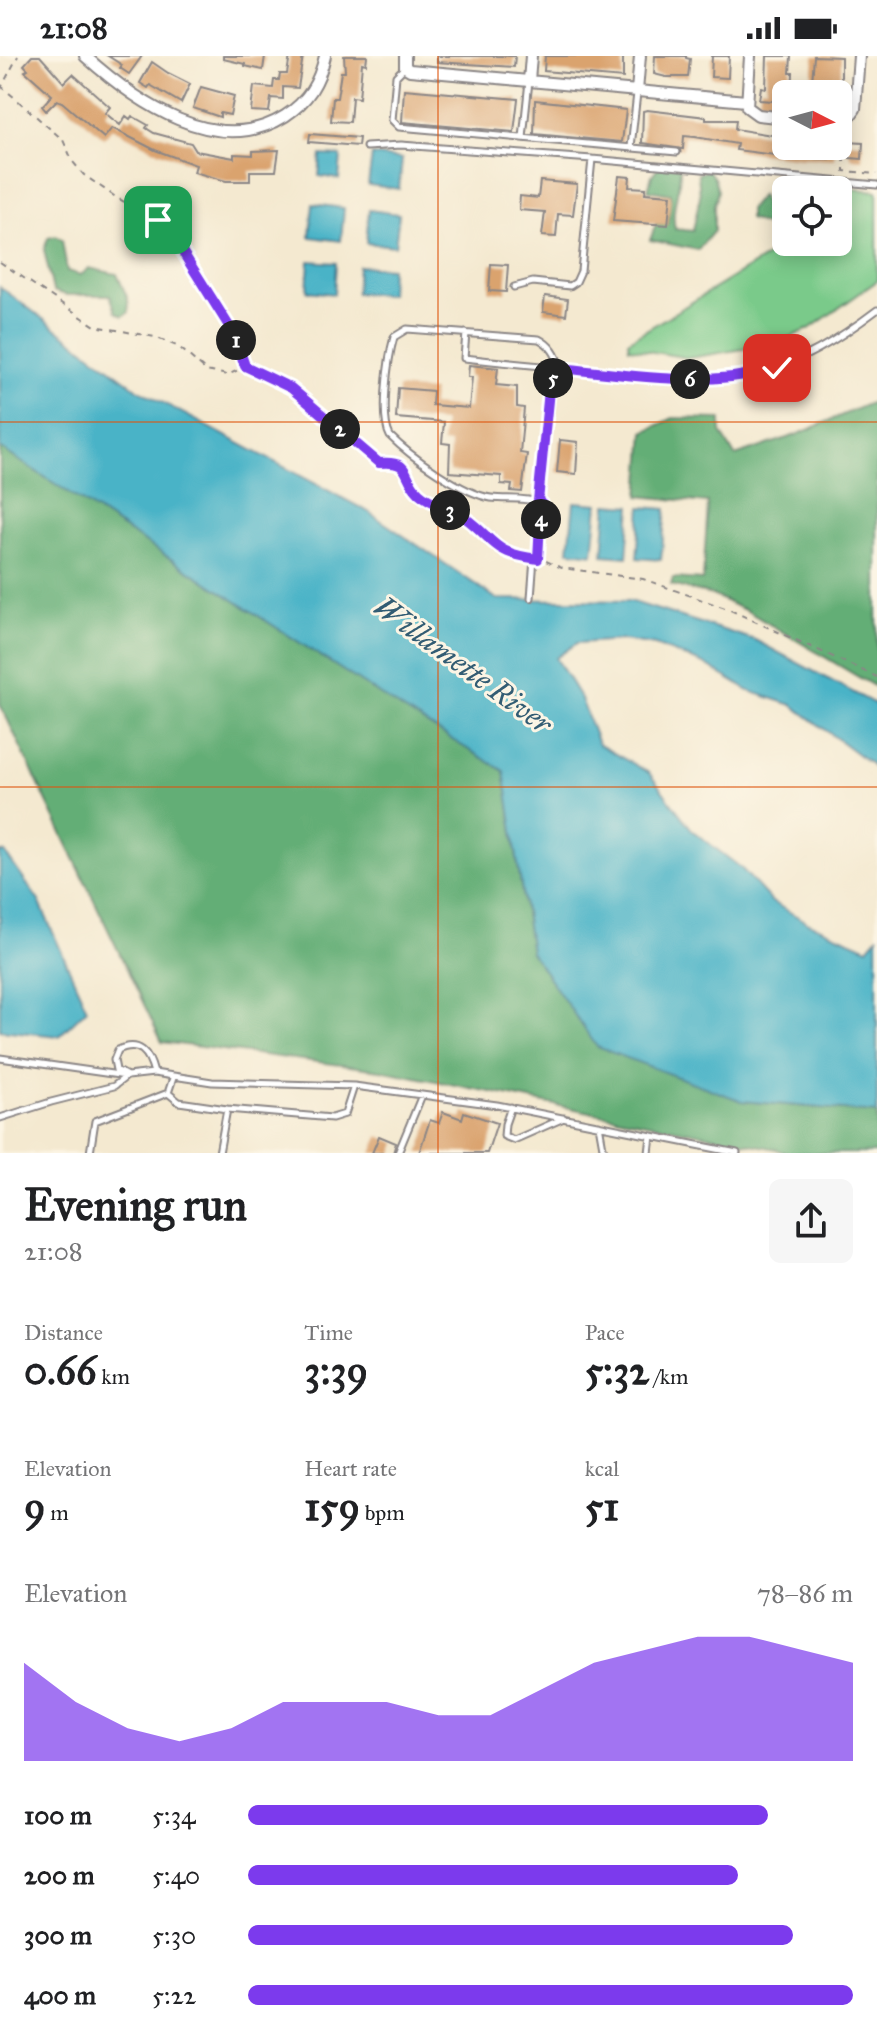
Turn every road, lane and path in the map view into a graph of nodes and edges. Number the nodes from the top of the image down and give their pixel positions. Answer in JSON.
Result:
{"nodes":[{"id":1,"x":18,"y":56,"type":"edge"},
{"id":2,"x":85,"y":56,"type":"edge"},
{"id":3,"x":325,"y":56,"type":"edge"},
{"id":4,"x":531,"y":56,"type":"edge"},
{"id":5,"x":640,"y":56,"type":"edge"},
{"id":6,"x":750,"y":56,"type":"edge"},
{"id":7,"x":859,"y":56,"type":"edge"},
{"id":8,"x":405,"y":61,"type":"edge"},
{"id":9,"x":529,"y":81,"type":"junction"},
{"id":10,"x":1,"y":87,"type":"edge"},
{"id":11,"x":637,"y":91,"type":"junction"},
{"id":12,"x":746,"y":101,"type":"junction"},
{"id":13,"x":852,"y":113,"type":"edge"},
{"id":14,"x":772,"y":116,"type":"edge"},
{"id":15,"x":523,"y":138,"type":"junction"},
{"id":16,"x":366,"y":147,"type":"dead end"},
{"id":17,"x":631,"y":147,"type":"junction"},
{"id":18,"x":677,"y":152,"type":"dead end"},
{"id":19,"x":592,"y":159,"type":"junction"},
{"id":20,"x":843,"y":160,"type":"edge"},
{"id":21,"x":877,"y":174,"type":"edge"},
{"id":22,"x":877,"y":185,"type":"edge"},
{"id":23,"x":0,"y":262,"type":"edge"},
{"id":24,"x":514,"y":287,"type":"dead end"},
{"id":25,"x":877,"y":310,"type":"edge"},
{"id":26,"x":466,"y":333,"type":"junction"},
{"id":27,"x":242,"y":363,"type":"junction"},
{"id":28,"x":560,"y":368,"type":"junction"},
{"id":29,"x":538,"y":501,"type":"junction"},
{"id":30,"x":536,"y":558,"type":"junction"},
{"id":31,"x":531,"y":598,"type":"dead end"},
{"id":32,"x":877,"y":677,"type":"edge"},
{"id":33,"x":0,"y":1058,"type":"edge"},
{"id":34,"x":154,"y":1073,"type":"junction"},
{"id":35,"x":127,"y":1076,"type":"junction"},
{"id":36,"x":173,"y":1078,"type":"junction"},
{"id":37,"x":354,"y":1086,"type":"junction"},
{"id":38,"x":168,"y":1093,"type":"junction"},
{"id":39,"x":422,"y":1095,"type":"junction"},
{"id":40,"x":511,"y":1107,"type":"junction"},
{"id":41,"x":227,"y":1109,"type":"junction"},
{"id":42,"x":565,"y":1117,"type":"junction"},
{"id":43,"x":0,"y":1118,"type":"edge"},
{"id":44,"x":599,"y":1125,"type":"junction"},
{"id":45,"x":651,"y":1136,"type":"junction"},
{"id":46,"x":90,"y":1153,"type":"edge"},
{"id":47,"x":219,"y":1153,"type":"edge"},
{"id":48,"x":398,"y":1153,"type":"edge"},
{"id":49,"x":604,"y":1153,"type":"edge"},
{"id":50,"x":649,"y":1153,"type":"edge"},
{"id":51,"x":737,"y":1153,"type":"edge"}],
"edges":[{"from":1,"to":10,"type":"path"},
{"from":2,"to":3,"type":"street"},
{"from":4,"to":9,"type":"street"},
{"from":5,"to":11,"type":"street"},
{"from":6,"to":12,"type":"street"},
{"from":7,"to":13,"type":"street"},
{"from":8,"to":9,"type":"street"},
{"from":8,"to":15,"type":"lane"},
{"from":9,"to":11,"type":"street"},
{"from":9,"to":15,"type":"lane"},
{"from":10,"to":27,"type":"path"},
{"from":11,"to":12,"type":"street"},
{"from":11,"to":17,"type":"lane"},
{"from":12,"to":14,"type":"street"},
{"from":15,"to":17,"type":"lane"},
{"from":16,"to":19,"type":"lane"},
{"from":17,"to":18,"type":"lane"},
{"from":19,"to":22,"type":"lane"},
{"from":19,"to":24,"type":"lane"},
{"from":20,"to":21,"type":"path"},
{"from":23,"to":27,"type":"path"},
{"from":25,"to":28,"type":"lane"},
{"from":26,"to":28,"type":"lane"},
{"from":26,"to":28,"type":"lane"},
{"from":26,"to":29,"type":"lane"},
{"from":27,"to":30,"type":"path"},
{"from":28,"to":29,"type":"lane"},
{"from":29,"to":30,"type":"lane"},
{"from":30,"to":31,"type":"lane"},
{"from":30,"to":32,"type":"path"},
{"from":33,"to":35,"type":"lane"},
{"from":34,"to":35,"type":"lane"},
{"from":34,"to":35,"type":"lane"},
{"from":34,"to":36,"type":"lane"},
{"from":35,"to":43,"type":"lane"},
{"from":36,"to":37,"type":"lane"},
{"from":36,"to":38,"type":"lane"},
{"from":37,"to":39,"type":"lane"},
{"from":37,"to":41,"type":"lane"},
{"from":38,"to":41,"type":"lane"},
{"from":38,"to":46,"type":"lane"},
{"from":39,"to":40,"type":"lane"},
{"from":39,"to":48,"type":"lane"},
{"from":40,"to":42,"type":"lane"},
{"from":40,"to":42,"type":"lane"},
{"from":41,"to":47,"type":"lane"},
{"from":42,"to":44,"type":"lane"},
{"from":44,"to":45,"type":"lane"},
{"from":44,"to":49,"type":"lane"},
{"from":45,"to":50,"type":"lane"},
{"from":45,"to":51,"type":"lane"}]}
